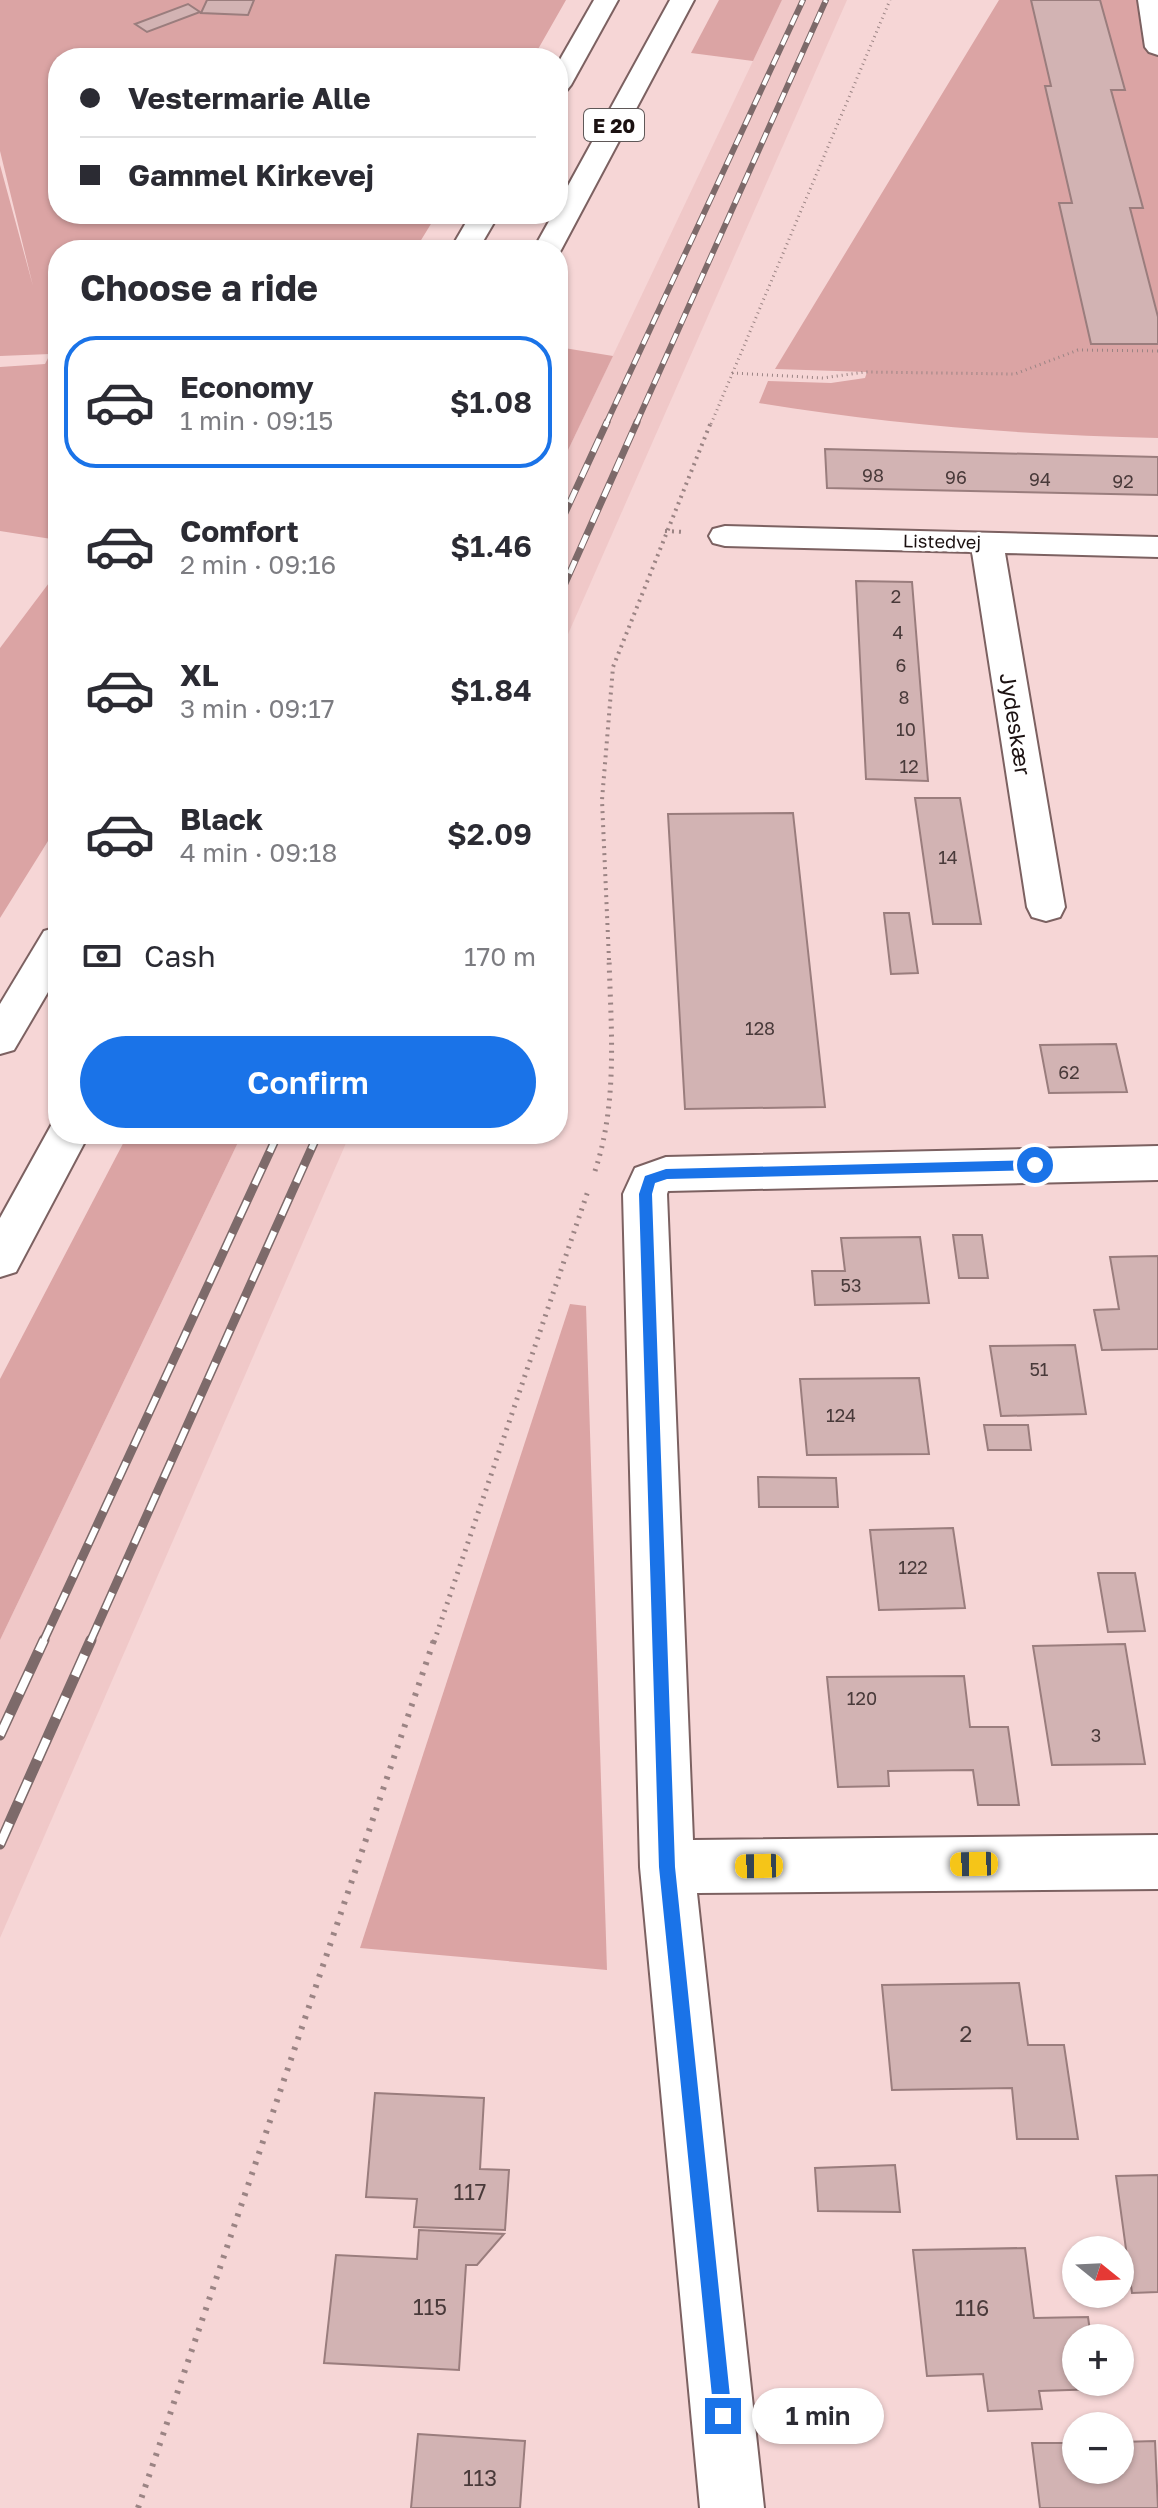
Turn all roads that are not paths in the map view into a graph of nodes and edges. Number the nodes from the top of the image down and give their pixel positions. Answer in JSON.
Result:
{"nodes":[{"id":1,"x":606,"y":0,"type":"edge"},
{"id":2,"x":682,"y":0,"type":"edge"},
{"id":3,"x":1150,"y":0,"type":"edge"},
{"id":4,"x":1158,"y":47,"type":"edge"},
{"id":5,"x":568,"y":67,"type":"edge"},
{"id":6,"x":568,"y":211,"type":"edge"},
{"id":7,"x":725,"y":536,"type":"dead end"},
{"id":8,"x":987,"y":542,"type":"junction"},
{"id":9,"x":1158,"y":547,"type":"edge"},
{"id":10,"x":1046,"y":907,"type":"dead end"},
{"id":11,"x":48,"y":958,"type":"edge"},
{"id":12,"x":0,"y":1039,"type":"edge"},
{"id":13,"x":63,"y":1144,"type":"edge"},
{"id":14,"x":1158,"y":1163,"type":"edge"},
{"id":15,"x":0,"y":1259,"type":"edge"},
{"id":16,"x":1158,"y":1862,"type":"edge"},
{"id":17,"x":667,"y":1867,"type":"junction"},
{"id":18,"x":732,"y":2508,"type":"edge"}],
"edges":[{"from":1,"to":5,"type":"main road"},
{"from":2,"to":6,"type":"main road","number":"E 20"},
{"from":3,"to":4,"type":"main road"},
{"from":7,"to":8,"type":"main road","name":"Listedvej"},
{"from":8,"to":9,"type":"main road","name":"Listedvej"},
{"from":8,"to":10,"type":"main road","name":"Jydeskær"},
{"from":11,"to":12,"type":"main road"},
{"from":13,"to":15,"type":"main road"},
{"from":14,"to":17,"type":"main road"},
{"from":16,"to":17,"type":"main road"},
{"from":17,"to":18,"type":"main road"}]}
